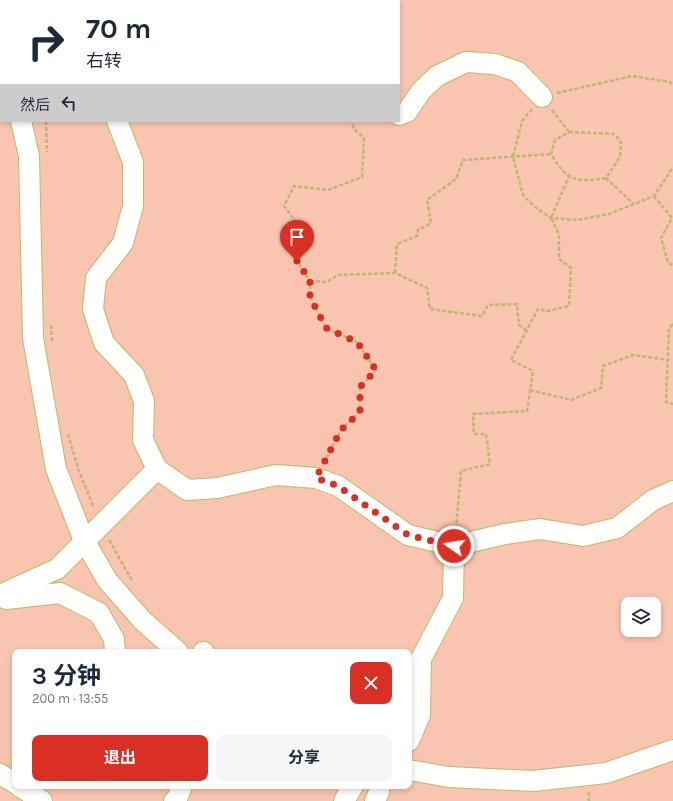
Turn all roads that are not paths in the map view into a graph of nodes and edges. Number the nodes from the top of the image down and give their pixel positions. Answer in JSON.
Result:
{"nodes":[{"id":1,"x":542,"y":97,"type":"road end"},
{"id":2,"x":400,"y":115,"type":"edge"},
{"id":3,"x":21,"y":122,"type":"edge"},
{"id":4,"x":117,"y":122,"type":"edge"},
{"id":5,"x":157,"y":469,"type":"junction"},
{"id":6,"x":673,"y":491,"type":"edge"},
{"id":7,"x":84,"y":541,"type":"junction"},
{"id":8,"x":454,"y":546,"type":"junction"},
{"id":9,"x":57,"y":569,"type":"junction"},
{"id":10,"x":60,"y":592,"type":"junction"},
{"id":11,"x":0,"y":596,"type":"edge"},
{"id":12,"x":0,"y":600,"type":"edge"},
{"id":13,"x":115,"y":649,"type":"edge"},
{"id":14,"x":175,"y":649,"type":"edge"},
{"id":15,"x":412,"y":734,"type":"edge"},
{"id":16,"x":673,"y":750,"type":"edge"},
{"id":17,"x":412,"y":771,"type":"edge"},
{"id":18,"x":0,"y":774,"type":"edge"},
{"id":19,"x":12,"y":781,"type":"edge"},
{"id":20,"x":24,"y":789,"type":"edge"},
{"id":21,"x":181,"y":789,"type":"edge"},
{"id":22,"x":351,"y":789,"type":"edge"},
{"id":23,"x":378,"y":789,"type":"edge"},
{"id":24,"x":42,"y":801,"type":"edge"},
{"id":25,"x":174,"y":801,"type":"edge"},
{"id":26,"x":344,"y":801,"type":"edge"},
{"id":27,"x":375,"y":801,"type":"edge"}],
"edges":[{"from":1,"to":2,"type":"street"},
{"from":3,"to":7,"type":"street"},
{"from":4,"to":5,"type":"street"},
{"from":5,"to":7,"type":"street"},
{"from":5,"to":8,"type":"street"},
{"from":6,"to":8,"type":"street"},
{"from":7,"to":9,"type":"street"},
{"from":7,"to":14,"type":"street"},
{"from":8,"to":15,"type":"street"},
{"from":9,"to":10,"type":"street"},
{"from":9,"to":11,"type":"street"},
{"from":10,"to":12,"type":"street"},
{"from":10,"to":13,"type":"street"},
{"from":16,"to":17,"type":"street"},
{"from":18,"to":19,"type":"street"},
{"from":20,"to":24,"type":"street"},
{"from":21,"to":25,"type":"street"},
{"from":22,"to":26,"type":"street"},
{"from":23,"to":27,"type":"street"}]}
